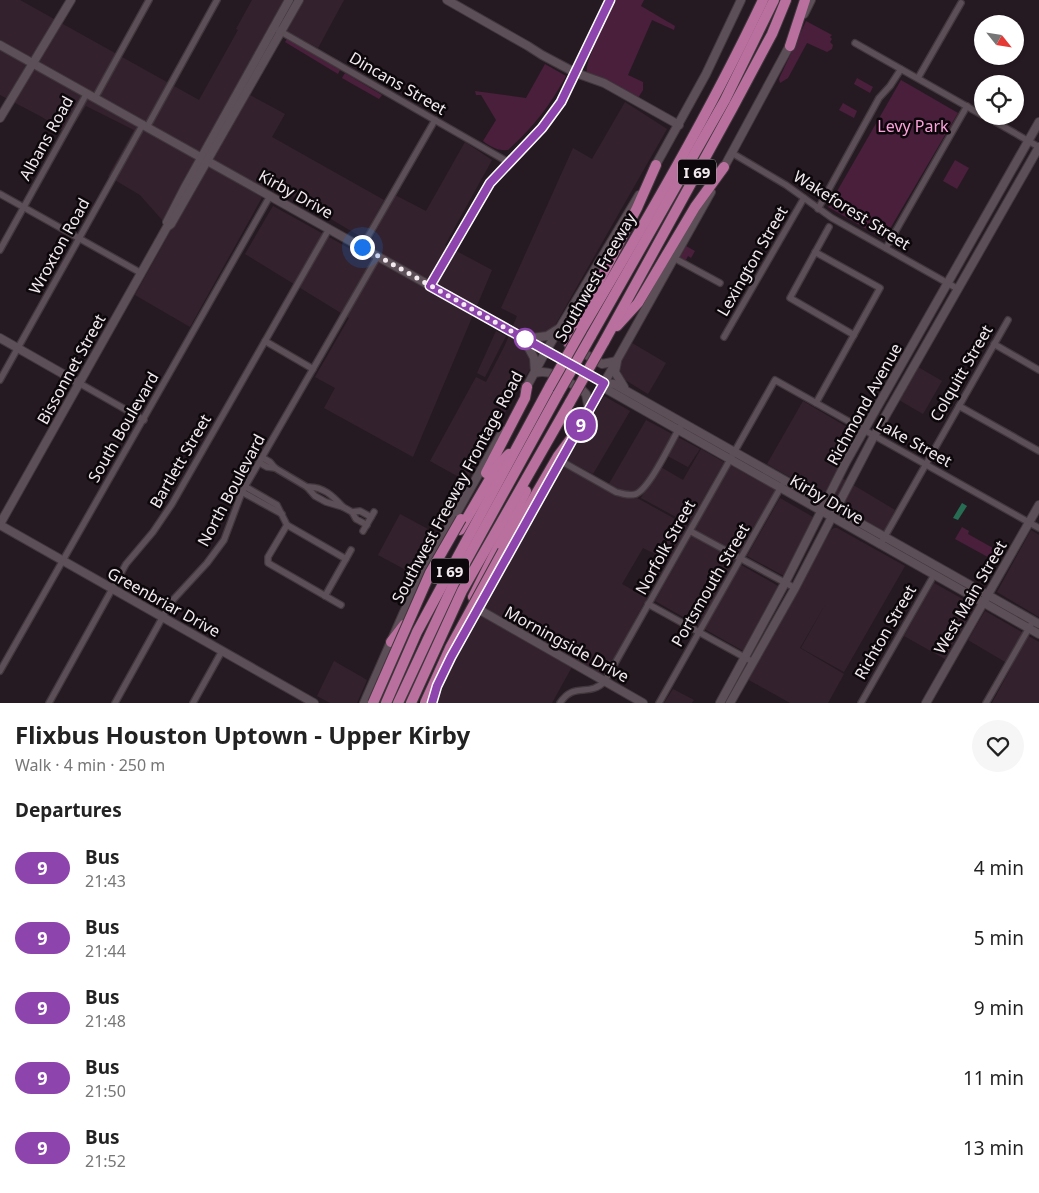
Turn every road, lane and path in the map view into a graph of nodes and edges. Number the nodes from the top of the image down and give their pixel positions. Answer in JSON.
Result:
{"nodes":[{"id":1,"x":71,"y":0,"type":"edge"},
{"id":2,"x":149,"y":0,"type":"edge"},
{"id":3,"x":217,"y":0,"type":"edge"},
{"id":4,"x":289,"y":0,"type":"edge"},
{"id":5,"x":299,"y":0,"type":"edge"},
{"id":6,"x":447,"y":0,"type":"edge"},
{"id":7,"x":610,"y":0,"type":"edge"},
{"id":8,"x":741,"y":0,"type":"edge"},
{"id":9,"x":762,"y":0,"type":"edge"},
{"id":10,"x":774,"y":0,"type":"edge"},
{"id":11,"x":786,"y":0,"type":"edge"},
{"id":12,"x":805,"y":0,"type":"edge"},
{"id":13,"x":811,"y":0,"type":"edge"},
{"id":14,"x":962,"y":3,"type":"dead end"},
{"id":15,"x":274,"y":27,"type":"junction"},
{"id":16,"x":282,"y":32,"type":"junction"},
{"id":17,"x":855,"y":43,"type":"dead end"},
{"id":18,"x":0,"y":44,"type":"edge"},
{"id":19,"x":790,"y":46,"type":"junction"},
{"id":20,"x":33,"y":63,"type":"junction"},
{"id":21,"x":900,"y":69,"type":"junction"},
{"id":22,"x":576,"y":73,"type":"junction"},
{"id":23,"x":918,"y":78,"type":"junction"},
{"id":24,"x":244,"y":89,"type":"junction"},
{"id":25,"x":87,"y":93,"type":"junction"},
{"id":26,"x":95,"y":98,"type":"junction"},
{"id":27,"x":967,"y":106,"type":"junction"},
{"id":28,"x":974,"y":110,"type":"edge"},
{"id":29,"x":0,"y":118,"type":"edge"},
{"id":30,"x":435,"y":120,"type":"junction"},
{"id":31,"x":1039,"y":122,"type":"edge"},
{"id":32,"x":679,"y":125,"type":"junction"},
{"id":33,"x":1000,"y":125,"type":"edge"},
{"id":34,"x":145,"y":126,"type":"junction"},
{"id":35,"x":1028,"y":141,"type":"junction"},
{"id":36,"x":1039,"y":147,"type":"edge"},
{"id":37,"x":732,"y":153,"type":"junction"},
{"id":38,"x":205,"y":160,"type":"junction"},
{"id":39,"x":508,"y":162,"type":"junction"},
{"id":40,"x":656,"y":165,"type":"junction"},
{"id":41,"x":724,"y":167,"type":"junction"},
{"id":42,"x":0,"y":194,"type":"edge"},
{"id":43,"x":270,"y":196,"type":"junction"},
{"id":44,"x":804,"y":198,"type":"junction"},
{"id":45,"x":23,"y":207,"type":"junction"},
{"id":46,"x":818,"y":209,"type":"junction"},
{"id":47,"x":988,"y":212,"type":"junction"},
{"id":48,"x":999,"y":218,"type":"junction"},
{"id":49,"x":829,"y":227,"type":"dead end"},
{"id":50,"x":329,"y":229,"type":"junction"},
{"id":51,"x":80,"y":239,"type":"junction"},
{"id":52,"x":362,"y":247,"type":"junction"},
{"id":53,"x":886,"y":248,"type":"junction"},
{"id":54,"x":0,"y":250,"type":"edge"},
{"id":55,"x":816,"y":252,"type":"junction"},
{"id":56,"x":378,"y":256,"type":"junction"},
{"id":57,"x":674,"y":258,"type":"junction"},
{"id":58,"x":141,"y":273,"type":"junction"},
{"id":59,"x":720,"y":283,"type":"dead end"},
{"id":60,"x":947,"y":283,"type":"junction"},
{"id":61,"x":430,"y":286,"type":"junction"},
{"id":62,"x":958,"y":289,"type":"junction"},
{"id":63,"x":1008,"y":320,"type":"dead end"},
{"id":64,"x":561,"y":326,"type":"junction"},
{"id":65,"x":582,"y":331,"type":"junction"},
{"id":66,"x":854,"y":335,"type":"junction"},
{"id":67,"x":724,"y":337,"type":"dead end"},
{"id":68,"x":0,"y":338,"type":"edge"},
{"id":69,"x":524,"y":339,"type":"junction"},
{"id":70,"x":265,"y":341,"type":"junction"},
{"id":71,"x":604,"y":342,"type":"junction"},
{"id":72,"x":994,"y":344,"type":"junction"},
{"id":73,"x":18,"y":348,"type":"junction"},
{"id":74,"x":546,"y":351,"type":"junction"},
{"id":75,"x":907,"y":356,"type":"junction"},
{"id":76,"x":617,"y":361,"type":"junction"},
{"id":77,"x":917,"y":362,"type":"junction"},
{"id":78,"x":313,"y":368,"type":"junction"},
{"id":79,"x":1039,"y":370,"type":"edge"},
{"id":80,"x":535,"y":372,"type":"junction"},
{"id":81,"x":0,"y":380,"type":"edge"},
{"id":82,"x":775,"y":380,"type":"joint"},
{"id":83,"x":80,"y":383,"type":"junction"},
{"id":84,"x":604,"y":383,"type":"junction"},
{"id":85,"x":527,"y":387,"type":"junction"},
{"id":86,"x":630,"y":394,"type":"junction"},
{"id":87,"x":816,"y":403,"type":"junction"},
{"id":88,"x":959,"y":406,"type":"junction"},
{"id":89,"x":589,"y":410,"type":"junction"},
{"id":90,"x":144,"y":420,"type":"junction"},
{"id":91,"x":680,"y":426,"type":"junction"},
{"id":92,"x":864,"y":430,"type":"junction"},
{"id":93,"x":576,"y":432,"type":"junction"},
{"id":94,"x":874,"y":436,"type":"junction"},
{"id":95,"x":519,"y":442,"type":"junction"},
{"id":96,"x":1039,"y":451,"type":"edge"},
{"id":97,"x":540,"y":455,"type":"junction"},
{"id":98,"x":732,"y":456,"type":"junction"},
{"id":99,"x":261,"y":460,"type":"junction"},
{"id":100,"x":561,"y":461,"type":"junction"},
{"id":101,"x":926,"y":464,"type":"junction"},
{"id":102,"x":784,"y":480,"type":"junction"},
{"id":103,"x":307,"y":487,"type":"junction"},
{"id":104,"x":780,"y":488,"type":"junction"},
{"id":105,"x":244,"y":490,"type":"junction"},
{"id":106,"x":826,"y":503,"type":"junction"},
{"id":107,"x":1039,"y":505,"type":"edge"},
{"id":108,"x":343,"y":507,"type":"junction"},
{"id":109,"x":836,"y":510,"type":"junction"},
{"id":110,"x":352,"y":512,"type":"junction"},
{"id":111,"x":822,"y":512,"type":"junction"},
{"id":112,"x":832,"y":517,"type":"junction"},
{"id":113,"x":1028,"y":522,"type":"junction"},
{"id":114,"x":0,"y":525,"type":"edge"},
{"id":115,"x":287,"y":525,"type":"junction"},
{"id":116,"x":1039,"y":528,"type":"edge"},
{"id":117,"x":690,"y":531,"type":"junction"},
{"id":118,"x":884,"y":537,"type":"junction"},
{"id":119,"x":880,"y":544,"type":"junction"},
{"id":120,"x":351,"y":550,"type":"dead end"},
{"id":121,"x":741,"y":558,"type":"junction"},
{"id":122,"x":346,"y":559,"type":"junction"},
{"id":123,"x":61,"y":561,"type":"junction"},
{"id":124,"x":934,"y":575,"type":"junction"},
{"id":125,"x":785,"y":583,"type":"junction"},
{"id":126,"x":794,"y":588,"type":"junction"},
{"id":127,"x":112,"y":589,"type":"junction"},
{"id":128,"x":987,"y":595,"type":"junction"},
{"id":129,"x":325,"y":596,"type":"junction"},
{"id":130,"x":982,"y":603,"type":"junction"},
{"id":131,"x":648,"y":604,"type":"junction"},
{"id":132,"x":340,"y":605,"type":"dead end"},
{"id":133,"x":478,"y":610,"type":"junction"},
{"id":134,"x":162,"y":618,"type":"junction"},
{"id":135,"x":1036,"y":622,"type":"edge"},
{"id":136,"x":1029,"y":629,"type":"junction"},
{"id":137,"x":699,"y":632,"type":"junction"},
{"id":138,"x":1039,"y":634,"type":"edge"},
{"id":139,"x":391,"y":642,"type":"junction"},
{"id":140,"x":222,"y":651,"type":"junction"},
{"id":141,"x":745,"y":658,"type":"junction"},
{"id":142,"x":753,"y":662,"type":"junction"},
{"id":143,"x":0,"y":671,"type":"edge"},
{"id":144,"x":605,"y":681,"type":"junction"},
{"id":145,"x":437,"y":686,"type":"junction"},
{"id":146,"x":988,"y":701,"type":"edge"},
{"id":147,"x":366,"y":702,"type":"edge"},
{"id":148,"x":49,"y":703,"type":"edge"},
{"id":149,"x":115,"y":703,"type":"edge"},
{"id":150,"x":193,"y":703,"type":"edge"},
{"id":151,"x":314,"y":703,"type":"edge"},
{"id":152,"x":386,"y":703,"type":"edge"},
{"id":153,"x":398,"y":703,"type":"edge"},
{"id":154,"x":411,"y":703,"type":"edge"},
{"id":155,"x":425,"y":703,"type":"edge"},
{"id":156,"x":432,"y":703,"type":"edge"},
{"id":157,"x":560,"y":703,"type":"edge"},
{"id":158,"x":643,"y":703,"type":"edge"},
{"id":159,"x":658,"y":703,"type":"edge"},
{"id":160,"x":720,"y":703,"type":"edge"},
{"id":161,"x":730,"y":703,"type":"edge"},
{"id":162,"x":861,"y":703,"type":"edge"},
{"id":163,"x":926,"y":703,"type":"edge"},
{"id":164,"x":996,"y":703,"type":"edge"}],
"edges":[{"from":1,"to":20,"type":"main road"},
{"from":2,"to":26,"type":"street","name":"Albans Road"},
{"from":3,"to":34,"type":"street","name":"Wroxton Road"},
{"from":4,"to":15,"type":"main road","name":"Bissonnet Street"},
{"from":5,"to":16,"type":"main road","name":"Bissonnet Street"},
{"from":6,"to":22,"type":"main road"},
{"from":7,"to":22,"type":"main road"},
{"from":8,"to":32,"type":"main road","name":"Southwest Freeway Frontage Road"},
{"from":9,"to":65,"type":"highway","name":"Southwest Freeway","number":"I 69"},
{"from":10,"to":65,"type":"highway"},
{"from":11,"to":71,"type":"highway","number":"I 69"},
{"from":12,"to":19,"type":"highway"},
{"from":13,"to":19,"type":"main road"},
{"from":14,"to":23,"type":"street"},
{"from":15,"to":16,"type":"street","name":"Dincans Street"},
{"from":15,"to":24,"type":"main road","name":"Bissonnet Street"},
{"from":16,"to":24,"type":"main road","name":"Bissonnet Street"},
{"from":16,"to":30,"type":"street","name":"Dincans Street"},
{"from":17,"to":21,"type":"street"},
{"from":18,"to":20,"type":"main road","name":"Kirby Drive"},
{"from":19,"to":37,"type":"main road"},
{"from":20,"to":25,"type":"main road","name":"Kirby Drive"},
{"from":20,"to":29,"type":"main road"},
{"from":21,"to":23,"type":"street"},
{"from":21,"to":46,"type":"street"},
{"from":22,"to":32,"type":"main road"},
{"from":22,"to":39,"type":"main road"},
{"from":23,"to":27,"type":"street"},
{"from":24,"to":38,"type":"main road","name":"Bissonnet Street"},
{"from":25,"to":26,"type":"main road","name":"Kirby Drive"},
{"from":25,"to":45,"type":"street","name":"Albans Road"},
{"from":26,"to":34,"type":"main road","name":"Kirby Drive"},
{"from":27,"to":28,"type":"street"},
{"from":27,"to":53,"type":"street"},
{"from":30,"to":39,"type":"street","name":"Dincans Street"},
{"from":30,"to":52,"type":"street"},
{"from":31,"to":35,"type":"main road","name":"Richmond Avenue"},
{"from":32,"to":40,"type":"main road","name":"Southwest Freeway Frontage Road"},
{"from":33,"to":35,"type":"street"},
{"from":34,"to":38,"type":"main road","name":"Kirby Drive"},
{"from":34,"to":51,"type":"street","name":"Wroxton Road"},
{"from":35,"to":36,"type":"street"},
{"from":35,"to":47,"type":"main road","name":"Richmond Avenue"},
{"from":36,"to":48,"type":"main road","name":"Richmond Avenue"},
{"from":37,"to":41,"type":"main road"},
{"from":37,"to":44,"type":"street","name":"Wakeforest Street"},
{"from":38,"to":43,"type":"main road","name":"Kirby Drive"},
{"from":38,"to":58,"type":"main road","name":"Bissonnet Street"},
{"from":39,"to":61,"type":"main road"},
{"from":40,"to":64,"type":"main road","name":"Southwest Freeway Frontage Road"},
{"from":40,"to":65,"type":"highway"},
{"from":41,"to":57,"type":"main road"},
{"from":41,"to":71,"type":"highway"},
{"from":42,"to":45,"type":"street"},
{"from":43,"to":50,"type":"main road","name":"Kirby Drive"},
{"from":43,"to":90,"type":"street","name":"South Boulevard"},
{"from":44,"to":46,"type":"street","name":"Wakeforest Street"},
{"from":44,"to":67,"type":"street","name":"Lexington Street"},
{"from":45,"to":51,"type":"street"},
{"from":45,"to":54,"type":"street","name":"Albans Road"},
{"from":46,"to":53,"type":"street","name":"Wakeforest Street"},
{"from":47,"to":48,"type":"main road"},
{"from":47,"to":60,"type":"main road","name":"Richmond Avenue"},
{"from":48,"to":62,"type":"main road","name":"Richmond Avenue"},
{"from":49,"to":55,"type":"street"},
{"from":50,"to":52,"type":"main road","name":"Kirby Drive"},
{"from":50,"to":70,"type":"street","name":"Bartlett Street"},
{"from":51,"to":58,"type":"street"},
{"from":51,"to":73,"type":"street","name":"Wroxton Road"},
{"from":52,"to":56,"type":"main road","name":"Kirby Drive"},
{"from":53,"to":60,"type":"street","name":"Wakeforest Street"},
{"from":55,"to":66,"type":"street"},
{"from":55,"to":66,"type":"street"},
{"from":56,"to":61,"type":"main road","name":"Kirby Drive"},
{"from":56,"to":78,"type":"street","name":"North Boulevard"},
{"from":57,"to":59,"type":"street"},
{"from":57,"to":76,"type":"main road"},
{"from":58,"to":83,"type":"main road","name":"Bissonnet Street"},
{"from":60,"to":62,"type":"street","name":"Wakeforest Street"},
{"from":60,"to":75,"type":"main road","name":"Richmond Avenue"},
{"from":61,"to":69,"type":"main road","name":"Kirby Drive"},
{"from":62,"to":77,"type":"main road","name":"Richmond Avenue"},
{"from":63,"to":72,"type":"street","name":"Colquitt Street"},
{"from":64,"to":69,"type":"main road"},
{"from":64,"to":74,"type":"main road","name":"Southwest Freeway Frontage Road"},
{"from":64,"to":76,"type":"main road"},
{"from":65,"to":95,"type":"highway","name":"Southwest Freeway","number":"I 69","bridge":true},
{"from":65,"to":153,"type":"highway","bridge":true},
{"from":66,"to":87,"type":"street"},
{"from":68,"to":73,"type":"main road"},
{"from":69,"to":74,"type":"main road","name":"Kirby Drive"},
{"from":69,"to":80,"type":"main road"},
{"from":70,"to":78,"type":"street"},
{"from":70,"to":127,"type":"street","name":"Bartlett Street"},
{"from":71,"to":97,"type":"highway","number":"I 69","bridge":true},
{"from":72,"to":79,"type":"street"},
{"from":72,"to":88,"type":"street","name":"Colquitt Street"},
{"from":73,"to":81,"type":"street","name":"Wroxton Road"},
{"from":73,"to":83,"type":"main road"},
{"from":74,"to":80,"type":"main road","name":"Southwest Freeway Frontage Road"},
{"from":74,"to":84,"type":"main road","name":"Kirby Drive"},
{"from":75,"to":77,"type":"main road"},
{"from":75,"to":92,"type":"main road","name":"Richmond Avenue"},
{"from":76,"to":84,"type":"main road"},
{"from":76,"to":86,"type":"main road"},
{"from":77,"to":94,"type":"main road","name":"Richmond Avenue"},
{"from":78,"to":99,"type":"street","name":"North Boulevard"},
{"from":80,"to":85,"type":"main road","name":"Southwest Freeway Frontage Road"},
{"from":80,"to":89,"type":"main road"},
{"from":82,"to":87,"type":"street","name":"Lake Street"},
{"from":82,"to":98,"type":"street","name":"Norfolk Street"},
{"from":83,"to":90,"type":"street"},
{"from":83,"to":114,"type":"main road","name":"Bissonnet Street"},
{"from":84,"to":86,"type":"main road","name":"Kirby Drive"},
{"from":84,"to":89,"type":"main road"},
{"from":84,"to":91,"type":"main road","name":"Kirby Drive"},
{"from":85,"to":139,"type":"main road","name":"Southwest Freeway Frontage Road"},
{"from":85,"to":147,"type":"highway","bridge":true},
{"from":86,"to":91,"type":"main road","name":"Kirby Drive"},
{"from":87,"to":92,"type":"street","name":"Lake Street"},
{"from":88,"to":96,"type":"street"},
{"from":88,"to":101,"type":"street","name":"Colquitt Street"},
{"from":89,"to":93,"type":"main road"},
{"from":90,"to":123,"type":"street","name":"South Boulevard"},
{"from":91,"to":98,"type":"main road","name":"Kirby Drive"},
{"from":91,"to":100,"type":"street"},
{"from":92,"to":94,"type":"street","name":"Lake Street"},
{"from":92,"to":106,"type":"main road","name":"Richmond Avenue"},
{"from":93,"to":100,"type":"main road"},
{"from":93,"to":155,"type":"highway","bridge":true},
{"from":94,"to":101,"type":"street","name":"Lake Street"},
{"from":94,"to":109,"type":"main road","name":"Richmond Avenue"},
{"from":95,"to":139,"type":"highway"},
{"from":95,"to":152,"type":"highway","name":"Southwest Freeway","number":"I 69"},
{"from":97,"to":145,"type":"highway"},
{"from":97,"to":154,"type":"highway","number":"I 69"},
{"from":98,"to":102,"type":"main road","name":"Kirby Drive"},
{"from":98,"to":104,"type":"main road","name":"Kirby Drive"},
{"from":98,"to":117,"type":"street","name":"Norfolk Street"},
{"from":99,"to":103,"type":"street"},
{"from":99,"to":105,"type":"street","name":"North Boulevard"},
{"from":100,"to":133,"type":"main road"},
{"from":101,"to":113,"type":"street","name":"Lake Street"},
{"from":101,"to":118,"type":"street","name":"Colquitt Street"},
{"from":102,"to":104,"type":"street","name":"Portsmouth Street"},
{"from":102,"to":106,"type":"main road","name":"Kirby Drive"},
{"from":103,"to":108,"type":"street"},
{"from":103,"to":108,"type":"street"},
{"from":104,"to":111,"type":"main road","name":"Kirby Drive"},
{"from":104,"to":121,"type":"street","name":"Portsmouth Street"},
{"from":105,"to":115,"type":"street"},
{"from":105,"to":134,"type":"street","name":"North Boulevard"},
{"from":106,"to":109,"type":"main road","name":"Kirby Drive"},
{"from":106,"to":111,"type":"main road","name":"Richmond Avenue"},
{"from":107,"to":113,"type":"main road","name":"West Main Street"},
{"from":108,"to":110,"type":"street"},
{"from":109,"to":112,"type":"main road","name":"Richmond Avenue"},
{"from":109,"to":118,"type":"main road","name":"Kirby Drive"},
{"from":110,"to":110,"type":"street"},
{"from":111,"to":112,"type":"main road","name":"Kirby Drive"},
{"from":111,"to":125,"type":"main road","name":"Richmond Avenue"},
{"from":112,"to":119,"type":"main road","name":"Kirby Drive"},
{"from":112,"to":126,"type":"main road","name":"Richmond Avenue"},
{"from":113,"to":116,"type":"street","name":"Lake Street"},
{"from":113,"to":128,"type":"main road","name":"West Main Street"},
{"from":114,"to":123,"type":"main road","name":"Greenbriar Drive"},
{"from":115,"to":122,"type":"street"},
{"from":115,"to":129,"type":"street"},
{"from":117,"to":121,"type":"street"},
{"from":117,"to":131,"type":"street","name":"Norfolk Street"},
{"from":118,"to":119,"type":"street","name":"Colquitt Street"},
{"from":118,"to":128,"type":"main road","name":"Kirby Drive"},
{"from":119,"to":124,"type":"main road","name":"Kirby Drive"},
{"from":120,"to":122,"type":"street"},
{"from":121,"to":125,"type":"street"},
{"from":121,"to":137,"type":"street","name":"Portsmouth Street"},
{"from":122,"to":129,"type":"street"},
{"from":123,"to":127,"type":"main road","name":"Greenbriar Drive"},
{"from":123,"to":143,"type":"street","name":"South Boulevard"},
{"from":124,"to":130,"type":"main road","name":"Kirby Drive"},
{"from":124,"to":162,"type":"street","name":"Richton Street"},
{"from":125,"to":126,"type":"street"},
{"from":125,"to":141,"type":"main road","name":"Richmond Avenue"},
{"from":126,"to":142,"type":"main road","name":"Richmond Avenue"},
{"from":127,"to":134,"type":"main road","name":"Greenbriar Drive"},
{"from":127,"to":148,"type":"street","name":"Bartlett Street"},
{"from":128,"to":130,"type":"main road","name":"West Main Street"},
{"from":128,"to":135,"type":"main road","name":"Kirby Drive"},
{"from":129,"to":132,"type":"street"},
{"from":130,"to":136,"type":"main road","name":"Kirby Drive"},
{"from":130,"to":163,"type":"main road","name":"West Main Street"},
{"from":131,"to":137,"type":"street"},
{"from":131,"to":144,"type":"street","name":"Norfolk Street"},
{"from":133,"to":144,"type":"main road","name":"Morningside Drive"},
{"from":133,"to":145,"type":"main road"},
{"from":134,"to":140,"type":"main road","name":"Greenbriar Drive"},
{"from":134,"to":149,"type":"street","name":"North Boulevard"},
{"from":135,"to":136,"type":"street"},
{"from":136,"to":138,"type":"main road","name":"Kirby Drive"},
{"from":136,"to":146,"type":"street"},
{"from":137,"to":141,"type":"street"},
{"from":137,"to":159,"type":"street","name":"Portsmouth Street"},
{"from":139,"to":147,"type":"main road","name":"Southwest Freeway Frontage Road"},
{"from":140,"to":150,"type":"street"},
{"from":140,"to":151,"type":"main road","name":"Greenbriar Drive"},
{"from":141,"to":142,"type":"street"},
{"from":141,"to":160,"type":"main road","name":"Richmond Avenue"},
{"from":142,"to":161,"type":"main road","name":"Richmond Avenue"},
{"from":144,"to":157,"type":"street"},
{"from":144,"to":158,"type":"main road","name":"Morningside Drive"},
{"from":145,"to":156,"type":"main road"},
{"from":146,"to":164,"type":"street"}]}
